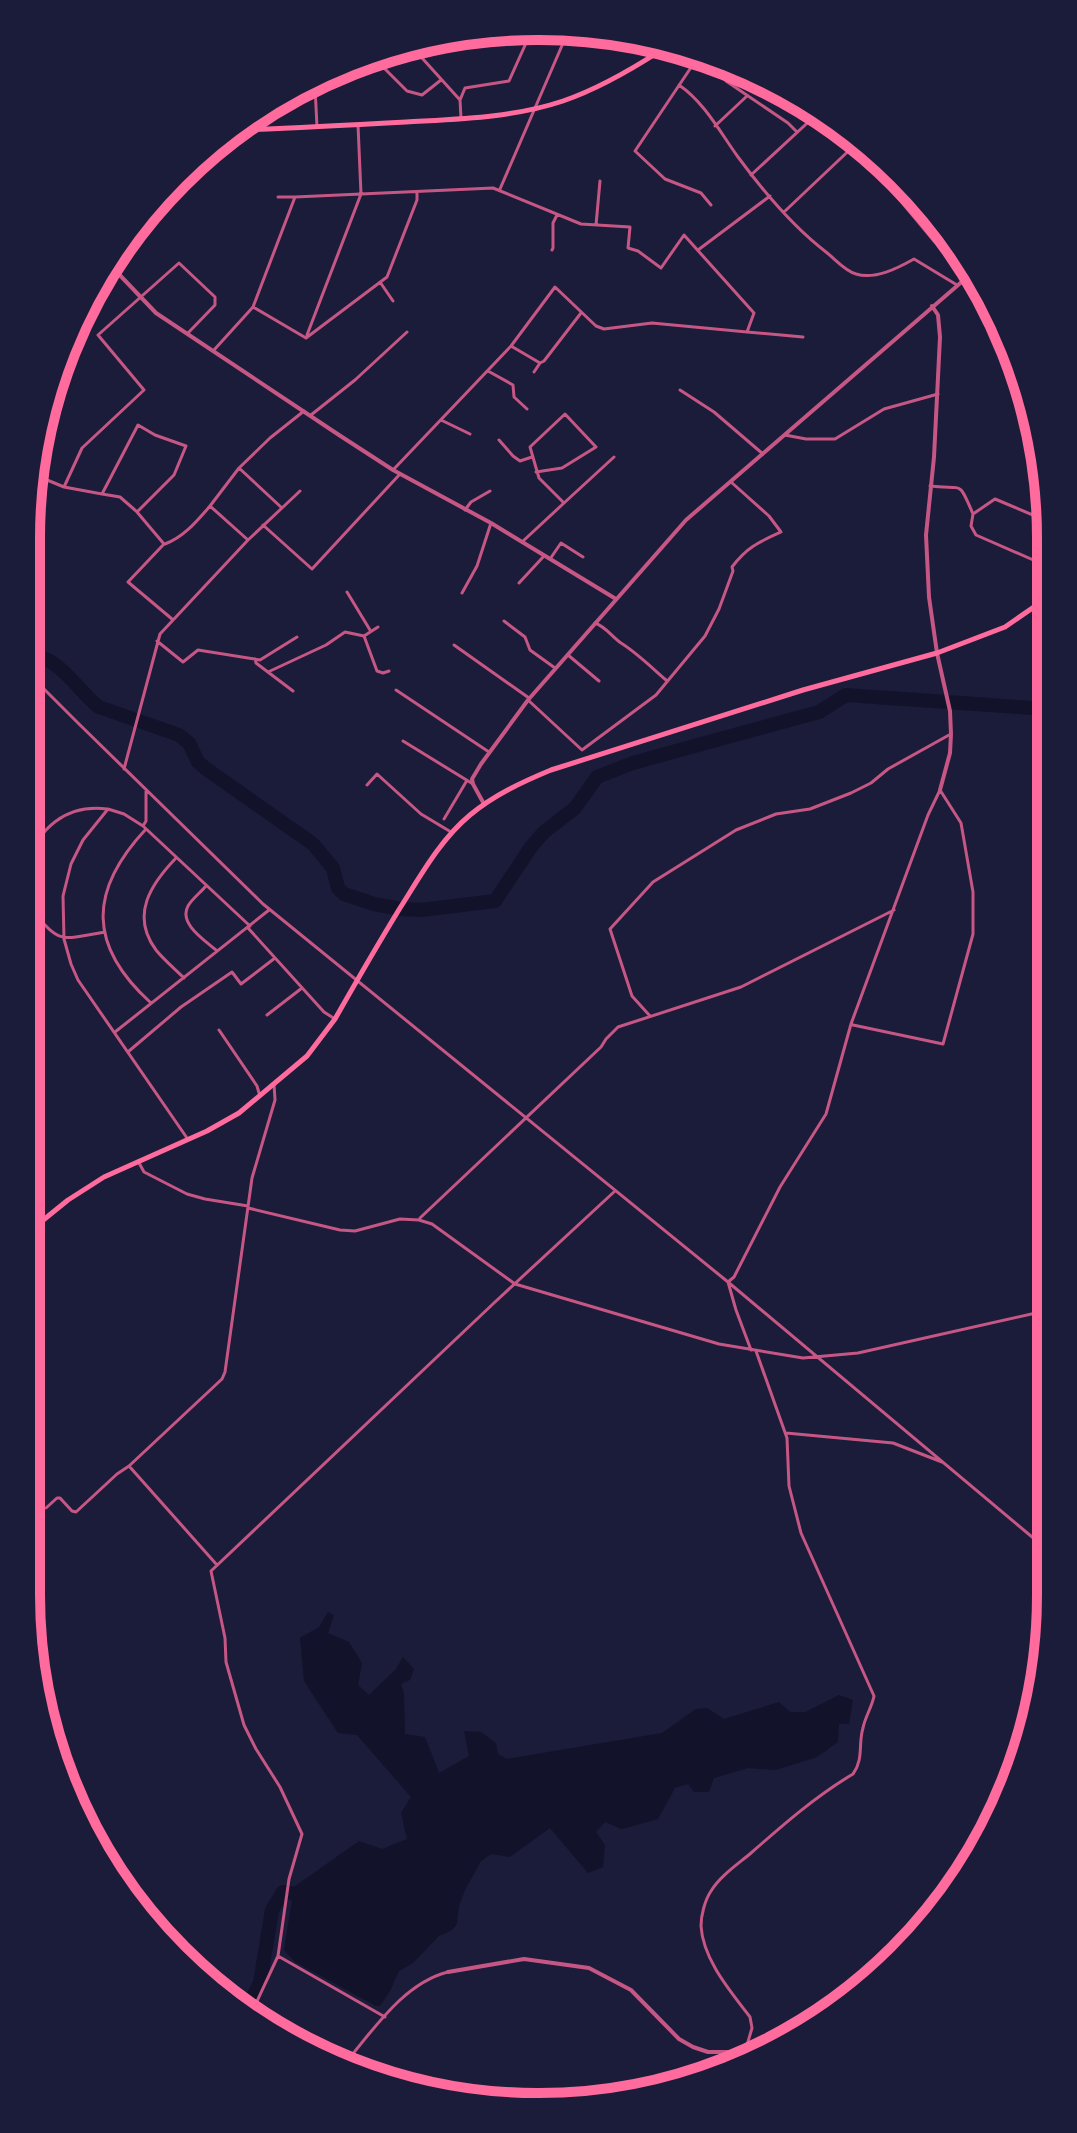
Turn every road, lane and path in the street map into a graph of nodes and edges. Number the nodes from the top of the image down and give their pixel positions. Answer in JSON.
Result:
{"nodes":[{"id":1,"x":527,"y":40,"type":"edge"},
{"id":2,"x":564,"y":41,"type":"edge"},
{"id":3,"x":655,"y":54,"type":"edge"},
{"id":4,"x":419,"y":55,"type":"edge"},
{"id":5,"x":389,"y":63,"type":"edge"},
{"id":6,"x":693,"y":64,"type":"edge"},
{"id":7,"x":382,"y":65,"type":"edge"},
{"id":8,"x":384,"y":67,"type":"junction"},
{"id":9,"x":728,"y":78,"type":"edge"},
{"id":10,"x":441,"y":80,"type":"junction"},
{"id":11,"x":679,"y":85,"type":"junction"},
{"id":12,"x":315,"y":93,"type":"edge"},
{"id":13,"x":747,"y":96,"type":"junction"},
{"id":14,"x":460,"y":100,"type":"junction"},
{"id":15,"x":535,"y":108,"type":"junction"},
{"id":16,"x":461,"y":119,"type":"junction"},
{"id":17,"x":810,"y":121,"type":"edge"},
{"id":18,"x":358,"y":125,"type":"junction"},
{"id":19,"x":715,"y":126,"type":"junction"},
{"id":20,"x":317,"y":127,"type":"junction"},
{"id":21,"x":254,"y":129,"type":"edge"},
{"id":22,"x":797,"y":132,"type":"junction"},
{"id":23,"x":850,"y":150,"type":"edge"},
{"id":24,"x":751,"y":175,"type":"junction"},
{"id":25,"x":600,"y":181,"type":"dead end"},
{"id":26,"x":884,"y":181,"type":"dead end"},
{"id":27,"x":499,"y":190,"type":"junction"},
{"id":28,"x":417,"y":192,"type":"junction"},
{"id":29,"x":361,"y":194,"type":"junction"},
{"id":30,"x":770,"y":196,"type":"junction"},
{"id":31,"x":278,"y":197,"type":"dead end"},
{"id":32,"x":295,"y":197,"type":"junction"},
{"id":33,"x":711,"y":205,"type":"dead end"},
{"id":34,"x":784,"y":212,"type":"junction"},
{"id":35,"x":557,"y":215,"type":"junction"},
{"id":36,"x":596,"y":225,"type":"junction"},
{"id":37,"x":941,"y":246,"type":"edge"},
{"id":38,"x":552,"y":250,"type":"dead end"},
{"id":39,"x":698,"y":250,"type":"junction"},
{"id":40,"x":117,"y":273,"type":"edge"},
{"id":41,"x":964,"y":279,"type":"edge"},
{"id":42,"x":380,"y":282,"type":"junction"},
{"id":43,"x":957,"y":285,"type":"junction"},
{"id":44,"x":140,"y":298,"type":"junction"},
{"id":45,"x":393,"y":301,"type":"dead end"},
{"id":46,"x":932,"y":306,"type":"junction"},
{"id":47,"x":253,"y":307,"type":"junction"},
{"id":48,"x":581,"y":313,"type":"junction"},
{"id":49,"x":407,"y":332,"type":"dead end"},
{"id":50,"x":747,"y":332,"type":"junction"},
{"id":51,"x":188,"y":333,"type":"junction"},
{"id":52,"x":803,"y":337,"type":"dead end"},
{"id":53,"x":306,"y":338,"type":"junction"},
{"id":54,"x":511,"y":346,"type":"junction"},
{"id":55,"x":214,"y":350,"type":"junction"},
{"id":56,"x":540,"y":363,"type":"junction"},
{"id":57,"x":488,"y":371,"type":"junction"},
{"id":58,"x":534,"y":372,"type":"dead end"},
{"id":59,"x":680,"y":390,"type":"dead end"},
{"id":60,"x":938,"y":394,"type":"junction"},
{"id":61,"x":527,"y":409,"type":"dead end"},
{"id":62,"x":305,"y":410,"type":"junction"},
{"id":63,"x":311,"y":415,"type":"junction"},
{"id":64,"x":440,"y":419,"type":"junction"},
{"id":65,"x":470,"y":434,"type":"dead end"},
{"id":66,"x":785,"y":435,"type":"junction"},
{"id":67,"x":499,"y":440,"type":"dead end"},
{"id":68,"x":763,"y":454,"type":"junction"},
{"id":69,"x":532,"y":457,"type":"junction"},
{"id":70,"x":614,"y":457,"type":"dead end"},
{"id":71,"x":239,"y":468,"type":"junction"},
{"id":72,"x":393,"y":470,"type":"junction"},
{"id":73,"x":536,"y":472,"type":"junction"},
{"id":74,"x":400,"y":474,"type":"junction"},
{"id":75,"x":43,"y":479,"type":"edge"},
{"id":76,"x":731,"y":482,"type":"junction"},
{"id":77,"x":930,"y":486,"type":"junction"},
{"id":78,"x":64,"y":487,"type":"junction"},
{"id":79,"x":300,"y":491,"type":"dead end"},
{"id":80,"x":490,"y":491,"type":"dead end"},
{"id":81,"x":102,"y":494,"type":"junction"},
{"id":82,"x":564,"y":503,"type":"junction"},
{"id":83,"x":210,"y":506,"type":"junction"},
{"id":84,"x":282,"y":508,"type":"junction"},
{"id":85,"x":465,"y":510,"type":"junction"},
{"id":86,"x":137,"y":512,"type":"junction"},
{"id":87,"x":973,"y":514,"type":"junction"},
{"id":88,"x":1036,"y":516,"type":"edge"},
{"id":89,"x":491,"y":523,"type":"junction"},
{"id":90,"x":263,"y":525,"type":"junction"},
{"id":91,"x":248,"y":540,"type":"junction"},
{"id":92,"x":522,"y":542,"type":"junction"},
{"id":93,"x":164,"y":544,"type":"junction"},
{"id":94,"x":547,"y":557,"type":"junction"},
{"id":95,"x":583,"y":557,"type":"dead end"},
{"id":96,"x":1037,"y":562,"type":"edge"},
{"id":97,"x":519,"y":583,"type":"dead end"},
{"id":98,"x":347,"y":592,"type":"dead end"},
{"id":99,"x":462,"y":593,"type":"dead end"},
{"id":100,"x":616,"y":599,"type":"junction"},
{"id":101,"x":1037,"y":605,"type":"edge"},
{"id":102,"x":172,"y":619,"type":"junction"},
{"id":103,"x":504,"y":621,"type":"dead end"},
{"id":104,"x":594,"y":623,"type":"junction"},
{"id":105,"x":378,"y":627,"type":"dead end"},
{"id":106,"x":371,"y":631,"type":"junction"},
{"id":107,"x":364,"y":636,"type":"junction"},
{"id":108,"x":297,"y":637,"type":"dead end"},
{"id":109,"x":157,"y":641,"type":"junction"},
{"id":110,"x":454,"y":645,"type":"dead end"},
{"id":111,"x":937,"y":653,"type":"junction"},
{"id":112,"x":567,"y":654,"type":"junction"},
{"id":113,"x":255,"y":659,"type":"junction"},
{"id":114,"x":555,"y":668,"type":"junction"},
{"id":115,"x":389,"y":671,"type":"dead end"},
{"id":116,"x":268,"y":672,"type":"junction"},
{"id":117,"x":666,"y":680,"type":"junction"},
{"id":118,"x":599,"y":681,"type":"dead end"},
{"id":119,"x":40,"y":685,"type":"edge"},
{"id":120,"x":396,"y":690,"type":"dead end"},
{"id":121,"x":293,"y":691,"type":"dead end"},
{"id":122,"x":529,"y":699,"type":"junction"},
{"id":123,"x":951,"y":734,"type":"junction"},
{"id":124,"x":403,"y":741,"type":"dead end"},
{"id":125,"x":582,"y":750,"type":"junction"},
{"id":126,"x":489,"y":752,"type":"junction"},
{"id":127,"x":584,"y":760,"type":"junction"},
{"id":128,"x":124,"y":769,"type":"junction"},
{"id":129,"x":466,"y":782,"type":"junction"},
{"id":130,"x":473,"y":784,"type":"junction"},
{"id":131,"x":367,"y":785,"type":"dead end"},
{"id":132,"x":146,"y":790,"type":"junction"},
{"id":133,"x":940,"y":790,"type":"junction"},
{"id":134,"x":484,"y":804,"type":"junction"},
{"id":135,"x":108,"y":809,"type":"junction"},
{"id":136,"x":444,"y":819,"type":"dead end"},
{"id":137,"x":144,"y":828,"type":"junction"},
{"id":138,"x":451,"y":832,"type":"junction"},
{"id":139,"x":40,"y":836,"type":"edge"},
{"id":140,"x":176,"y":858,"type":"junction"},
{"id":141,"x":206,"y":886,"type":"junction"},
{"id":142,"x":270,"y":910,"type":"junction"},
{"id":143,"x":894,"y":910,"type":"junction"},
{"id":144,"x":40,"y":920,"type":"edge"},
{"id":145,"x":249,"y":927,"type":"junction"},
{"id":146,"x":105,"y":932,"type":"junction"},
{"id":147,"x":64,"y":939,"type":"junction"},
{"id":148,"x":217,"y":951,"type":"junction"},
{"id":149,"x":275,"y":958,"type":"junction"},
{"id":150,"x":184,"y":978,"type":"junction"},
{"id":151,"x":357,"y":980,"type":"junction"},
{"id":152,"x":302,"y":988,"type":"junction"},
{"id":153,"x":151,"y":1003,"type":"junction"},
{"id":154,"x":267,"y":1015,"type":"dead end"},
{"id":155,"x":650,"y":1016,"type":"junction"},
{"id":156,"x":335,"y":1019,"type":"junction"},
{"id":157,"x":851,"y":1024,"type":"junction"},
{"id":158,"x":219,"y":1030,"type":"dead end"},
{"id":159,"x":115,"y":1032,"type":"junction"},
{"id":160,"x":129,"y":1051,"type":"junction"},
{"id":161,"x":274,"y":1084,"type":"junction"},
{"id":162,"x":260,"y":1097,"type":"junction"},
{"id":163,"x":527,"y":1118,"type":"junction"},
{"id":164,"x":189,"y":1140,"type":"junction"},
{"id":165,"x":138,"y":1161,"type":"junction"},
{"id":166,"x":615,"y":1191,"type":"junction"},
{"id":167,"x":248,"y":1207,"type":"junction"},
{"id":168,"x":419,"y":1220,"type":"junction"},
{"id":169,"x":40,"y":1223,"type":"edge"},
{"id":170,"x":728,"y":1282,"type":"junction"},
{"id":171,"x":515,"y":1284,"type":"junction"},
{"id":172,"x":1037,"y":1313,"type":"edge"},
{"id":173,"x":754,"y":1350,"type":"junction"},
{"id":174,"x":818,"y":1357,"type":"junction"},
{"id":175,"x":786,"y":1433,"type":"junction"},
{"id":176,"x":946,"y":1463,"type":"junction"},
{"id":177,"x":129,"y":1466,"type":"junction"},
{"id":178,"x":46,"y":1508,"type":"dead end"},
{"id":179,"x":1037,"y":1541,"type":"edge"},
{"id":180,"x":217,"y":1566,"type":"junction"},
{"id":181,"x":278,"y":1956,"type":"junction"},
{"id":182,"x":448,"y":1972,"type":"joint"},
{"id":183,"x":256,"y":2004,"type":"edge"},
{"id":184,"x":385,"y":2017,"type":"junction"},
{"id":185,"x":746,"y":2047,"type":"edge"},
{"id":186,"x":736,"y":2052,"type":"edge"},
{"id":187,"x":351,"y":2056,"type":"edge"}],
"edges":[{"from":1,"to":14,"type":"street"},
{"from":2,"to":15,"type":"street"},
{"from":3,"to":15,"type":"main road"},
{"from":4,"to":10,"type":"street"},
{"from":5,"to":8,"type":"street"},
{"from":6,"to":11,"type":"street"},
{"from":7,"to":8,"type":"street"},
{"from":8,"to":10,"type":"street"},
{"from":9,"to":13,"type":"street"},
{"from":10,"to":14,"type":"street"},
{"from":11,"to":19,"type":"street"},
{"from":11,"to":33,"type":"street"},
{"from":12,"to":20,"type":"street"},
{"from":13,"to":19,"type":"street"},
{"from":13,"to":22,"type":"street"},
{"from":14,"to":16,"type":"street"},
{"from":15,"to":16,"type":"main road"},
{"from":15,"to":27,"type":"street"},
{"from":16,"to":18,"type":"main road"},
{"from":17,"to":22,"type":"street"},
{"from":18,"to":20,"type":"main road"},
{"from":18,"to":29,"type":"street"},
{"from":19,"to":24,"type":"street"},
{"from":20,"to":21,"type":"main road"},
{"from":22,"to":24,"type":"street"},
{"from":23,"to":34,"type":"street"},
{"from":24,"to":30,"type":"street"},
{"from":25,"to":36,"type":"street"},
{"from":26,"to":37,"type":"street"},
{"from":27,"to":28,"type":"street"},
{"from":27,"to":35,"type":"street"},
{"from":28,"to":29,"type":"street"},
{"from":28,"to":42,"type":"street"},
{"from":29,"to":32,"type":"street"},
{"from":29,"to":53,"type":"street"},
{"from":30,"to":34,"type":"street"},
{"from":30,"to":39,"type":"street"},
{"from":31,"to":32,"type":"street"},
{"from":32,"to":47,"type":"street"},
{"from":34,"to":43,"type":"street"},
{"from":35,"to":36,"type":"street"},
{"from":35,"to":38,"type":"street"},
{"from":36,"to":39,"type":"street"},
{"from":39,"to":50,"type":"street"},
{"from":40,"to":44,"type":"street"},
{"from":41,"to":43,"type":"street"},
{"from":42,"to":45,"type":"street"},
{"from":42,"to":53,"type":"street"},
{"from":43,"to":46,"type":"street"},
{"from":44,"to":51,"type":"street"},
{"from":44,"to":51,"type":"street"},
{"from":44,"to":78,"type":"street"},
{"from":46,"to":60,"type":"street"},
{"from":46,"to":66,"type":"street"},
{"from":47,"to":53,"type":"street"},
{"from":47,"to":55,"type":"street"},
{"from":48,"to":50,"type":"street"},
{"from":48,"to":54,"type":"street"},
{"from":48,"to":56,"type":"street"},
{"from":49,"to":63,"type":"street"},
{"from":50,"to":52,"type":"street"},
{"from":51,"to":55,"type":"street"},
{"from":54,"to":56,"type":"street"},
{"from":54,"to":57,"type":"street"},
{"from":55,"to":62,"type":"street"},
{"from":56,"to":58,"type":"street"},
{"from":57,"to":61,"type":"street"},
{"from":57,"to":64,"type":"street"},
{"from":59,"to":68,"type":"street"},
{"from":60,"to":66,"type":"street"},
{"from":60,"to":77,"type":"street"},
{"from":62,"to":63,"type":"street"},
{"from":62,"to":71,"type":"street"},
{"from":63,"to":72,"type":"street"},
{"from":64,"to":65,"type":"street"},
{"from":64,"to":72,"type":"street"},
{"from":66,"to":68,"type":"street"},
{"from":67,"to":69,"type":"street"},
{"from":68,"to":76,"type":"street"},
{"from":69,"to":73,"type":"street"},
{"from":69,"to":73,"type":"street"},
{"from":70,"to":82,"type":"street"},
{"from":71,"to":83,"type":"street"},
{"from":71,"to":84,"type":"street"},
{"from":72,"to":74,"type":"street"},
{"from":73,"to":82,"type":"street"},
{"from":74,"to":85,"type":"street"},
{"from":74,"to":90,"type":"street"},
{"from":75,"to":78,"type":"street"},
{"from":76,"to":100,"type":"street"},
{"from":76,"to":117,"type":"street"},
{"from":77,"to":87,"type":"street"},
{"from":77,"to":111,"type":"street"},
{"from":78,"to":81,"type":"street"},
{"from":79,"to":84,"type":"street"},
{"from":80,"to":85,"type":"street"},
{"from":81,"to":86,"type":"street"},
{"from":81,"to":86,"type":"street"},
{"from":82,"to":92,"type":"street"},
{"from":83,"to":91,"type":"street"},
{"from":83,"to":93,"type":"street"},
{"from":84,"to":90,"type":"street"},
{"from":85,"to":89,"type":"street"},
{"from":86,"to":93,"type":"street"},
{"from":87,"to":88,"type":"street"},
{"from":87,"to":96,"type":"street"},
{"from":89,"to":92,"type":"street"},
{"from":89,"to":99,"type":"street"},
{"from":90,"to":91,"type":"street"},
{"from":91,"to":102,"type":"street"},
{"from":92,"to":94,"type":"street"},
{"from":93,"to":102,"type":"street"},
{"from":94,"to":95,"type":"street"},
{"from":94,"to":97,"type":"street"},
{"from":94,"to":100,"type":"street"},
{"from":98,"to":106,"type":"street"},
{"from":100,"to":104,"type":"street"},
{"from":101,"to":111,"type":"main road"},
{"from":102,"to":109,"type":"street"},
{"from":103,"to":114,"type":"street"},
{"from":104,"to":112,"type":"street"},
{"from":104,"to":117,"type":"street"},
{"from":105,"to":106,"type":"street"},
{"from":106,"to":107,"type":"street"},
{"from":107,"to":115,"type":"street"},
{"from":107,"to":116,"type":"street"},
{"from":108,"to":113,"type":"street"},
{"from":109,"to":113,"type":"street"},
{"from":109,"to":128,"type":"street"},
{"from":110,"to":122,"type":"street"},
{"from":111,"to":123,"type":"street"},
{"from":111,"to":127,"type":"main road"},
{"from":112,"to":114,"type":"street"},
{"from":112,"to":118,"type":"street"},
{"from":113,"to":116,"type":"street"},
{"from":114,"to":122,"type":"street"},
{"from":116,"to":121,"type":"street"},
{"from":117,"to":125,"type":"street"},
{"from":119,"to":128,"type":"street"},
{"from":120,"to":126,"type":"street"},
{"from":122,"to":125,"type":"street"},
{"from":122,"to":126,"type":"street"},
{"from":123,"to":133,"type":"street"},
{"from":123,"to":155,"type":"street"},
{"from":124,"to":129,"type":"street"},
{"from":125,"to":127,"type":"street"},
{"from":126,"to":130,"type":"street"},
{"from":127,"to":134,"type":"main road"},
{"from":128,"to":132,"type":"street"},
{"from":129,"to":130,"type":"street"},
{"from":129,"to":136,"type":"street"},
{"from":130,"to":134,"type":"street"},
{"from":131,"to":138,"type":"street"},
{"from":132,"to":137,"type":"street"},
{"from":132,"to":142,"type":"street"},
{"from":133,"to":143,"type":"street"},
{"from":133,"to":157,"type":"street"},
{"from":134,"to":138,"type":"main road"},
{"from":135,"to":137,"type":"street"},
{"from":135,"to":139,"type":"street"},
{"from":135,"to":147,"type":"street"},
{"from":137,"to":140,"type":"street"},
{"from":137,"to":146,"type":"street"},
{"from":138,"to":151,"type":"main road"},
{"from":140,"to":141,"type":"street"},
{"from":140,"to":150,"type":"street"},
{"from":141,"to":145,"type":"street"},
{"from":141,"to":148,"type":"street"},
{"from":142,"to":145,"type":"street"},
{"from":142,"to":151,"type":"street"},
{"from":143,"to":155,"type":"street"},
{"from":143,"to":157,"type":"street"},
{"from":144,"to":147,"type":"street"},
{"from":145,"to":148,"type":"street"},
{"from":145,"to":149,"type":"street"},
{"from":146,"to":147,"type":"street"},
{"from":146,"to":153,"type":"street"},
{"from":147,"to":159,"type":"street"},
{"from":148,"to":150,"type":"street"},
{"from":149,"to":152,"type":"street"},
{"from":149,"to":160,"type":"street"},
{"from":150,"to":153,"type":"street"},
{"from":151,"to":156,"type":"main road"},
{"from":151,"to":163,"type":"street"},
{"from":152,"to":154,"type":"street"},
{"from":152,"to":156,"type":"street"},
{"from":153,"to":159,"type":"street"},
{"from":155,"to":163,"type":"street"},
{"from":156,"to":161,"type":"main road"},
{"from":157,"to":170,"type":"street"},
{"from":158,"to":162,"type":"street"},
{"from":159,"to":160,"type":"street"},
{"from":160,"to":164,"type":"street"},
{"from":161,"to":162,"type":"main road"},
{"from":161,"to":167,"type":"street"},
{"from":162,"to":164,"type":"main road"},
{"from":163,"to":166,"type":"street"},
{"from":163,"to":168,"type":"street"},
{"from":164,"to":165,"type":"main road"},
{"from":165,"to":167,"type":"street"},
{"from":165,"to":169,"type":"main road"},
{"from":166,"to":170,"type":"street"},
{"from":166,"to":171,"type":"street"},
{"from":167,"to":168,"type":"street"},
{"from":167,"to":177,"type":"street"},
{"from":168,"to":171,"type":"street"},
{"from":170,"to":173,"type":"street"},
{"from":170,"to":174,"type":"street"},
{"from":171,"to":173,"type":"street"},
{"from":171,"to":180,"type":"street"},
{"from":172,"to":174,"type":"street"},
{"from":173,"to":174,"type":"street"},
{"from":173,"to":175,"type":"street"},
{"from":174,"to":176,"type":"street"},
{"from":175,"to":176,"type":"street"},
{"from":175,"to":185,"type":"street"},
{"from":176,"to":179,"type":"street"},
{"from":177,"to":178,"type":"street"},
{"from":177,"to":180,"type":"street"},
{"from":180,"to":181,"type":"street"},
{"from":181,"to":183,"type":"street"},
{"from":181,"to":184,"type":"street"},
{"from":182,"to":184,"type":"street"},
{"from":182,"to":186,"type":"street"},
{"from":184,"to":187,"type":"street"}]}
